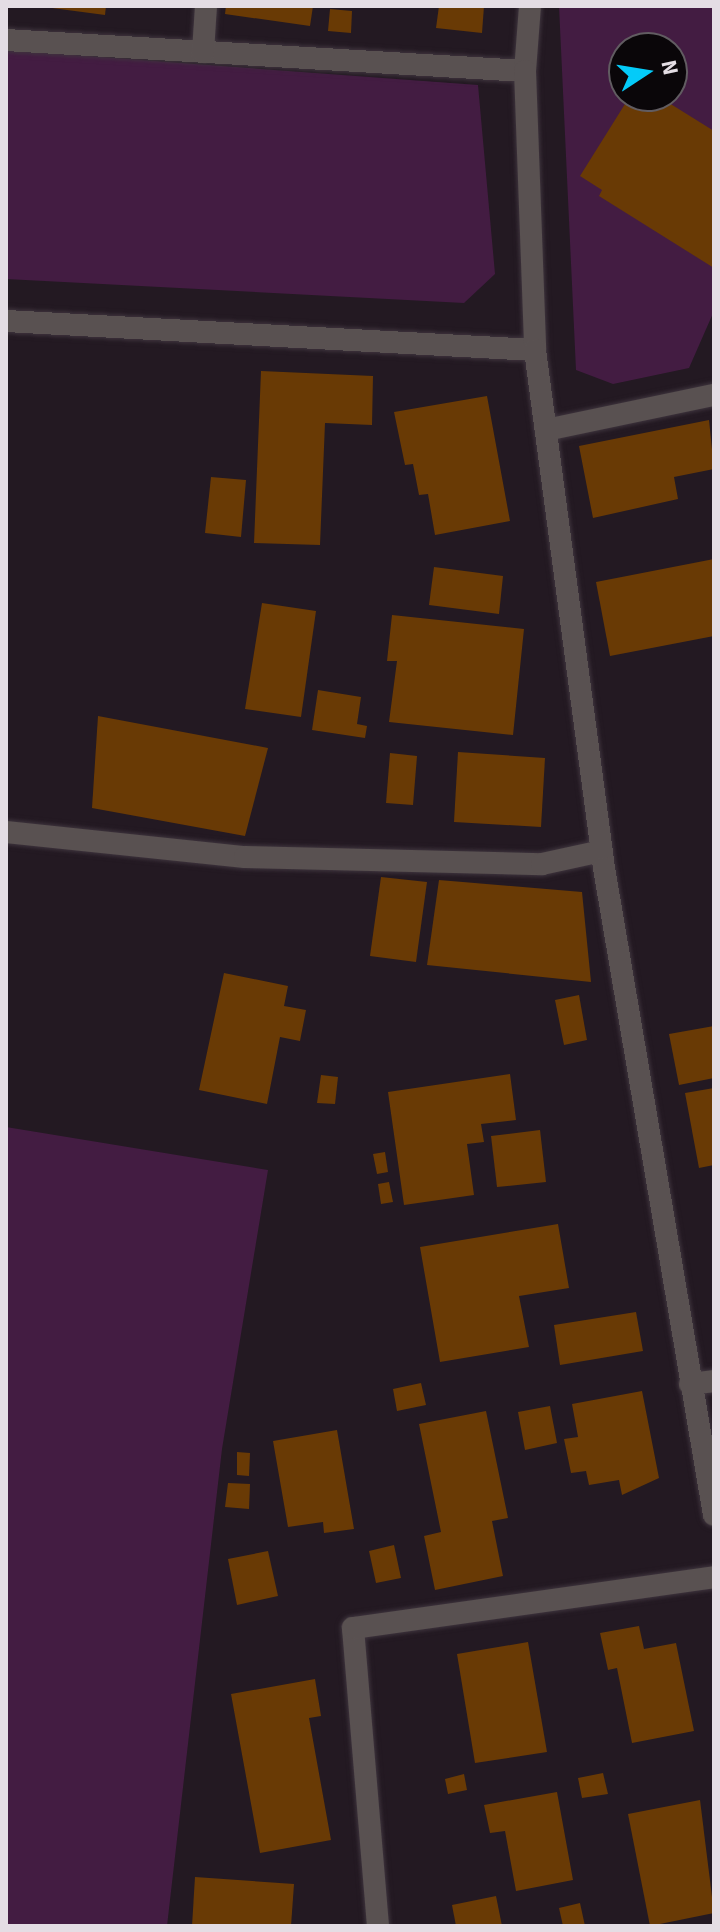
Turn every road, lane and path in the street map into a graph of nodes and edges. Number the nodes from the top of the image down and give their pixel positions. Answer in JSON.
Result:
{"nodes":[{"id":1,"x":206,"y":6,"type":"edge"},
{"id":2,"x":530,"y":6,"type":"edge"},
{"id":3,"x":6,"y":40,"type":"edge"},
{"id":4,"x":203,"y":52,"type":"junction"},
{"id":5,"x":525,"y":71,"type":"junction"},
{"id":6,"x":6,"y":321,"type":"edge"},
{"id":7,"x":535,"y":350,"type":"junction"},
{"id":8,"x":714,"y":395,"type":"edge"},
{"id":9,"x":546,"y":430,"type":"junction"},
{"id":10,"x":6,"y":832,"type":"edge"},
{"id":11,"x":602,"y":851,"type":"junction"},
{"id":12,"x":714,"y":1381,"type":"edge"},
{"id":13,"x":690,"y":1384,"type":"junction"},
{"id":14,"x":714,"y":1515,"type":"edge"},
{"id":15,"x":714,"y":1577,"type":"edge"},
{"id":16,"x":378,"y":1926,"type":"edge"}],
"edges":[{"from":1,"to":4,"type":"street"},
{"from":2,"to":5,"type":"street"},
{"from":3,"to":4,"type":"street"},
{"from":4,"to":5,"type":"street"},
{"from":5,"to":7,"type":"street"},
{"from":6,"to":7,"type":"street"},
{"from":7,"to":9,"type":"street"},
{"from":8,"to":9,"type":"street"},
{"from":9,"to":11,"type":"street"},
{"from":10,"to":11,"type":"street"},
{"from":11,"to":13,"type":"street"},
{"from":12,"to":13,"type":"street"},
{"from":13,"to":14,"type":"street"},
{"from":15,"to":16,"type":"street"}]}
